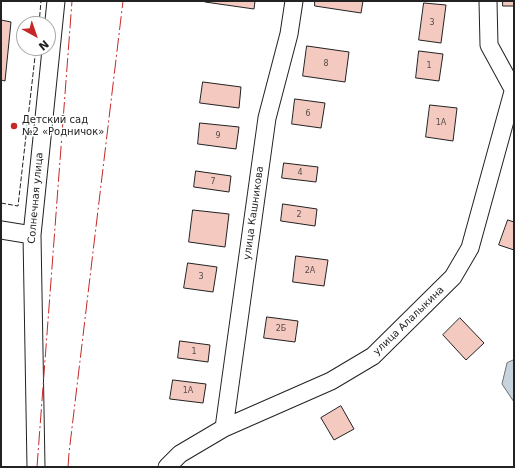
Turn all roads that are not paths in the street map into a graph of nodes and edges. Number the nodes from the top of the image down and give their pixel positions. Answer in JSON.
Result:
{"nodes":[{"id":1,"x":56,"y":1,"type":"edge"},
{"id":2,"x":294,"y":1,"type":"edge"},
{"id":3,"x":488,"y":1,"type":"edge"},
{"id":4,"x":514,"y":88,"type":"edge"},
{"id":5,"x":1,"y":230,"type":"edge"},
{"id":6,"x":32,"y":235,"type":"junction"},
{"id":7,"x":224,"y":428,"type":"junction"},
{"id":8,"x":36,"y":467,"type":"edge"},
{"id":9,"x":167,"y":467,"type":"edge"}],
"edges":[{"from":1,"to":6,"type":"street","name":"Солнечная улица"},
{"from":2,"to":7,"type":"street","name":"улица Кашникова"},
{"from":3,"to":4,"type":"street"},
{"from":4,"to":7,"type":"street","name":"улица Алалыкина"},
{"from":5,"to":6,"type":"street"},
{"from":6,"to":8,"type":"street","name":"Солнечная улица"},
{"from":7,"to":9,"type":"street","name":"улица Алалыкина"}]}
